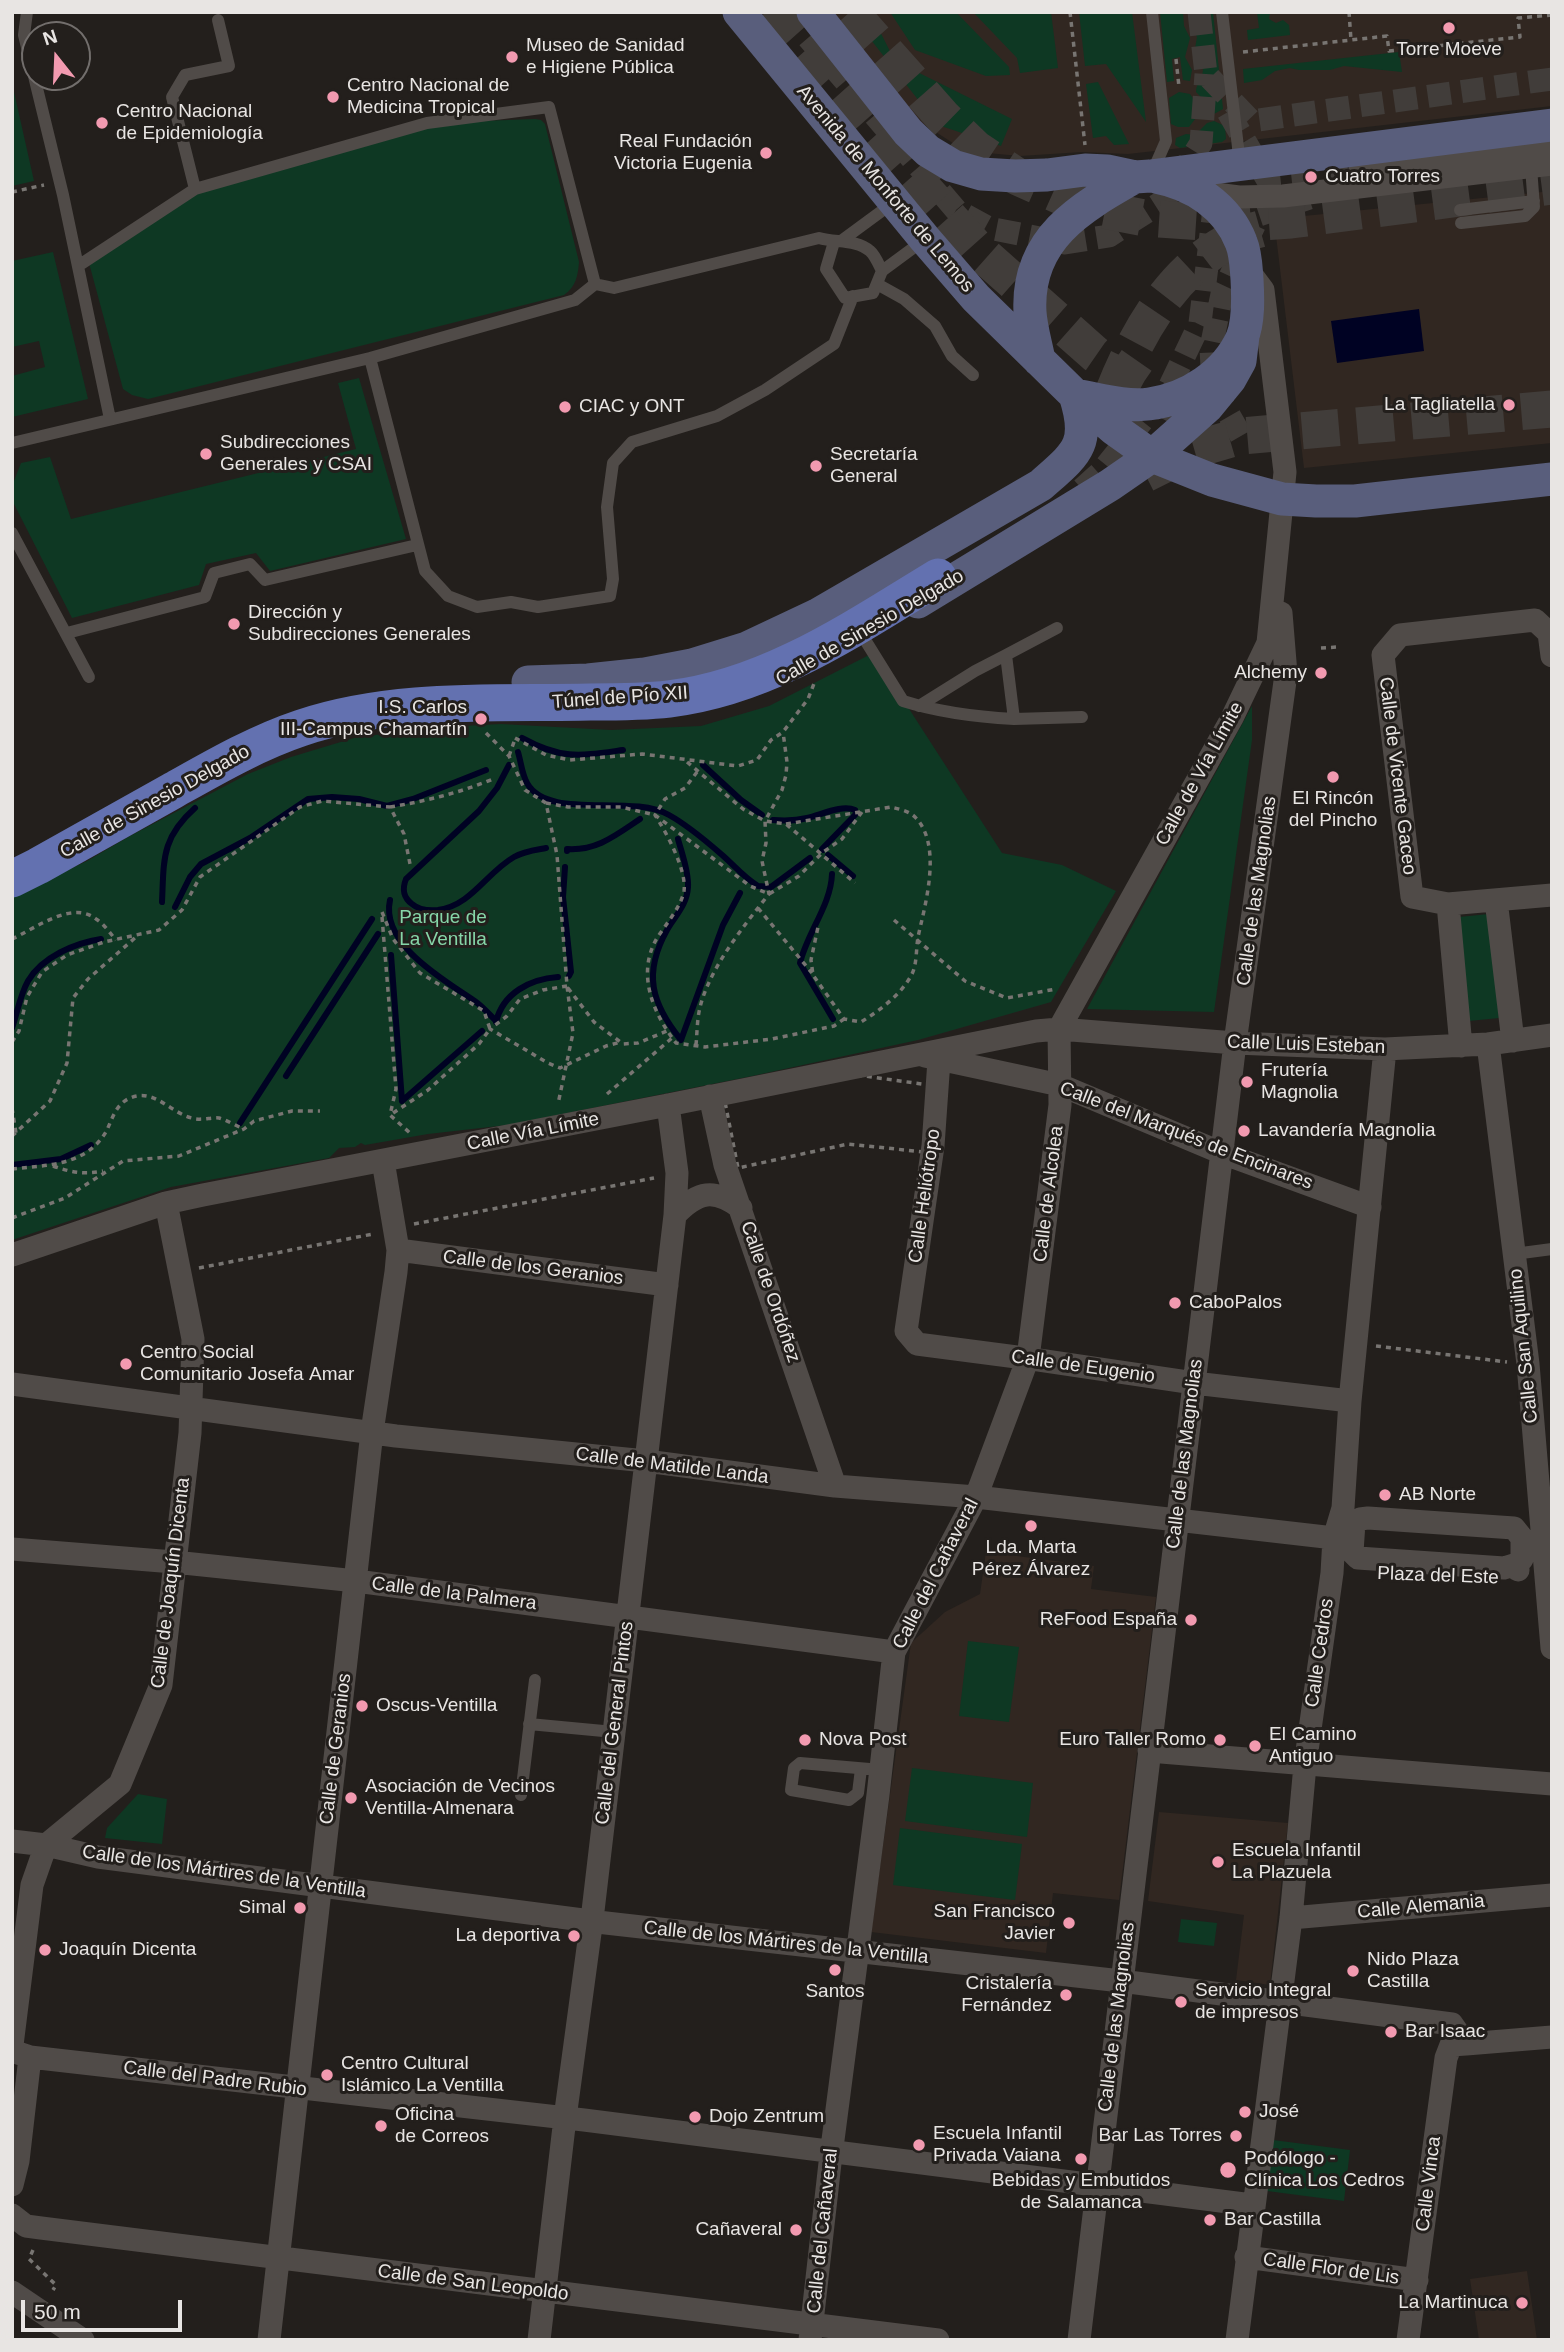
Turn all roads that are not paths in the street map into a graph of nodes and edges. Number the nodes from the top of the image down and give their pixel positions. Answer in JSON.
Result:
{"nodes":[{"id":1,"x":27,"y":12,"type":"edge"},
{"id":2,"x":739,"y":12,"type":"edge"},
{"id":3,"x":813,"y":12,"type":"edge"},
{"id":4,"x":1152,"y":12,"type":"edge"},
{"id":5,"x":1222,"y":12,"type":"edge"},
{"id":6,"x":218,"y":20,"type":"dead end"},
{"id":7,"x":1552,"y":125,"type":"edge"},
{"id":8,"x":1552,"y":148,"type":"edge"},
{"id":9,"x":1238,"y":164,"type":"junction"},
{"id":10,"x":1541,"y":165,"type":"edge"},
{"id":11,"x":1360,"y":169,"type":"tunnel mouth"},
{"id":12,"x":1143,"y":176,"type":"junction"},
{"id":13,"x":195,"y":189,"type":"junction"},
{"id":14,"x":1196,"y":191,"type":"junction"},
{"id":15,"x":1240,"y":198,"type":"junction"},
{"id":16,"x":894,"y":202,"type":"junction"},
{"id":17,"x":1460,"y":217,"type":"dead end"},
{"id":18,"x":925,"y":239,"type":"junction"},
{"id":19,"x":837,"y":242,"type":"junction"},
{"id":20,"x":1244,"y":255,"type":"junction"},
{"id":21,"x":78,"y":266,"type":"junction"},
{"id":22,"x":882,"y":271,"type":"junction"},
{"id":23,"x":595,"y":284,"type":"junction"},
{"id":24,"x":877,"y":284,"type":"junction"},
{"id":25,"x":853,"y":296,"type":"junction"},
{"id":26,"x":1243,"y":336,"type":"junction"},
{"id":27,"x":370,"y":358,"type":"junction"},
{"id":28,"x":1039,"y":360,"type":"junction"},
{"id":29,"x":973,"y":375,"type":"dead end"},
{"id":30,"x":1075,"y":395,"type":"junction"},
{"id":31,"x":110,"y":419,"type":"junction"},
{"id":32,"x":12,"y":443,"type":"edge"},
{"id":33,"x":1152,"y":456,"type":"junction"},
{"id":34,"x":1552,"y":479,"type":"edge"},
{"id":35,"x":1282,"y":499,"type":"junction"},
{"id":36,"x":12,"y":533,"type":"edge"},
{"id":37,"x":418,"y":545,"type":"junction"},
{"id":38,"x":1276,"y":568,"type":"junction"},
{"id":39,"x":934,"y":571,"type":"dead end"},
{"id":40,"x":1057,"y":628,"type":"dead end"},
{"id":41,"x":67,"y":633,"type":"junction"},
{"id":42,"x":862,"y":635,"type":"junction"},
{"id":43,"x":1006,"y":655,"type":"junction"},
{"id":44,"x":1552,"y":656,"type":"edge"},
{"id":45,"x":89,"y":677,"type":"dead end"},
{"id":46,"x":524,"y":705,"type":"junction"},
{"id":47,"x":919,"y":706,"type":"junction"},
{"id":48,"x":1082,"y":717,"type":"dead end"},
{"id":49,"x":1014,"y":719,"type":"junction"},
{"id":50,"x":12,"y":856,"type":"edge"},
{"id":51,"x":12,"y":878,"type":"edge"},
{"id":52,"x":1552,"y":895,"type":"edge"},
{"id":53,"x":1496,"y":901,"type":"junction"},
{"id":54,"x":1448,"y":904,"type":"junction"},
{"id":55,"x":1059,"y":1029,"type":"junction"},
{"id":56,"x":1552,"y":1035,"type":"edge"},
{"id":57,"x":1513,"y":1041,"type":"junction"},
{"id":58,"x":1235,"y":1044,"type":"junction"},
{"id":59,"x":1488,"y":1044,"type":"junction"},
{"id":60,"x":1461,"y":1046,"type":"junction"},
{"id":61,"x":1385,"y":1049,"type":"junction"},
{"id":62,"x":929,"y":1057,"type":"junction"},
{"id":63,"x":1060,"y":1085,"type":"junction"},
{"id":64,"x":710,"y":1096,"type":"junction"},
{"id":65,"x":667,"y":1105,"type":"junction"},
{"id":66,"x":1222,"y":1153,"type":"junction"},
{"id":67,"x":383,"y":1161,"type":"junction"},
{"id":68,"x":166,"y":1203,"type":"junction"},
{"id":69,"x":1370,"y":1207,"type":"junction"},
{"id":70,"x":741,"y":1208,"type":"junction"},
{"id":71,"x":675,"y":1215,"type":"junction"},
{"id":72,"x":1552,"y":1249,"type":"edge"},
{"id":73,"x":398,"y":1250,"type":"junction"},
{"id":74,"x":1514,"y":1254,"type":"junction"},
{"id":75,"x":12,"y":1255,"type":"edge"},
{"id":76,"x":667,"y":1285,"type":"junction"},
{"id":77,"x":906,"y":1331,"type":"joint"},
{"id":78,"x":1028,"y":1358,"type":"junction"},
{"id":79,"x":1194,"y":1383,"type":"junction"},
{"id":80,"x":12,"y":1384,"type":"edge"},
{"id":81,"x":1350,"y":1401,"type":"junction"},
{"id":82,"x":191,"y":1409,"type":"junction"},
{"id":83,"x":372,"y":1433,"type":"junction"},
{"id":84,"x":646,"y":1461,"type":"junction"},
{"id":85,"x":835,"y":1486,"type":"junction"},
{"id":86,"x":976,"y":1497,"type":"junction"},
{"id":87,"x":1355,"y":1514,"type":"junction"},
{"id":88,"x":1177,"y":1520,"type":"junction"},
{"id":89,"x":1541,"y":1520,"type":"junction"},
{"id":90,"x":1334,"y":1538,"type":"junction"},
{"id":91,"x":1547,"y":1545,"type":"edge"},
{"id":92,"x":12,"y":1549,"type":"edge"},
{"id":93,"x":174,"y":1562,"type":"junction"},
{"id":94,"x":1332,"y":1573,"type":"junction"},
{"id":95,"x":1545,"y":1578,"type":"junction"},
{"id":96,"x":356,"y":1581,"type":"junction"},
{"id":97,"x":627,"y":1616,"type":"junction"},
{"id":98,"x":1552,"y":1648,"type":"edge"},
{"id":99,"x":894,"y":1652,"type":"junction"},
{"id":100,"x":535,"y":1680,"type":"dead end"},
{"id":101,"x":529,"y":1724,"type":"junction"},
{"id":102,"x":614,"y":1732,"type":"junction"},
{"id":103,"x":1149,"y":1751,"type":"junction"},
{"id":104,"x":1305,"y":1765,"type":"junction"},
{"id":105,"x":871,"y":1769,"type":"junction"},
{"id":106,"x":1552,"y":1784,"type":"edge"},
{"id":107,"x":522,"y":1795,"type":"dead end"},
{"id":108,"x":12,"y":1842,"type":"edge"},
{"id":109,"x":46,"y":1845,"type":"junction"},
{"id":110,"x":320,"y":1885,"type":"junction"},
{"id":111,"x":1552,"y":1895,"type":"edge"},
{"id":112,"x":1291,"y":1918,"type":"junction"},
{"id":113,"x":592,"y":1920,"type":"junction"},
{"id":114,"x":857,"y":1951,"type":"junction"},
{"id":115,"x":1121,"y":1981,"type":"junction"},
{"id":116,"x":1279,"y":2001,"type":"junction"},
{"id":117,"x":1552,"y":2037,"type":"edge"},
{"id":118,"x":1466,"y":2044,"type":"junction"},
{"id":119,"x":18,"y":2051,"type":"edge"},
{"id":120,"x":297,"y":2089,"type":"junction"},
{"id":121,"x":565,"y":2118,"type":"junction"},
{"id":122,"x":831,"y":2151,"type":"junction"},
{"id":123,"x":1097,"y":2183,"type":"junction"},
{"id":124,"x":12,"y":2185,"type":"edge"},
{"id":125,"x":1252,"y":2205,"type":"junction"},
{"id":126,"x":12,"y":2215,"type":"edge"},
{"id":127,"x":1246,"y":2257,"type":"junction"},
{"id":128,"x":278,"y":2259,"type":"junction"},
{"id":129,"x":1417,"y":2280,"type":"junction"},
{"id":130,"x":544,"y":2291,"type":"junction"},
{"id":131,"x":12,"y":2292,"type":"edge"},
{"id":132,"x":811,"y":2333,"type":"edge"},
{"id":133,"x":83,"y":2340,"type":"edge"},
{"id":134,"x":269,"y":2340,"type":"edge"},
{"id":135,"x":539,"y":2340,"type":"edge"},
{"id":136,"x":938,"y":2340,"type":"edge"},
{"id":137,"x":1079,"y":2340,"type":"edge"},
{"id":138,"x":1237,"y":2340,"type":"edge"},
{"id":139,"x":1408,"y":2340,"type":"edge"}],
"edges":[{"from":1,"to":21,"type":"lane"},
{"from":2,"to":16,"type":"main road","name":"Avenida de Monforte de Lemos"},
{"from":3,"to":12,"type":"main road"},
{"from":4,"to":12,"type":"lane"},
{"from":5,"to":9,"type":"lane"},
{"from":6,"to":13,"type":"lane"},
{"from":7,"to":9,"type":"main road"},
{"from":8,"to":11,"type":"street"},
{"from":9,"to":12,"type":"main road"},
{"from":9,"to":15,"type":"street"},
{"from":10,"to":15,"type":"street"},
{"from":10,"to":17,"type":"lane"},
{"from":12,"to":14,"type":"main road"},
{"from":12,"to":28,"type":"main road"},
{"from":13,"to":21,"type":"lane"},
{"from":13,"to":23,"type":"lane"},
{"from":14,"to":15,"type":"street"},
{"from":14,"to":20,"type":"main road"},
{"from":15,"to":20,"type":"street"},
{"from":16,"to":18,"type":"main road","name":"Avenida de Monforte de Lemos"},
{"from":16,"to":19,"type":"lane"},
{"from":18,"to":22,"type":"lane"},
{"from":18,"to":28,"type":"main road","name":"Avenida de Monforte de Lemos"},
{"from":19,"to":22,"type":"lane"},
{"from":19,"to":23,"type":"lane"},
{"from":19,"to":25,"type":"lane"},
{"from":20,"to":26,"type":"main road"},
{"from":20,"to":35,"type":"street","name":"Calle de Vía Límite"},
{"from":21,"to":31,"type":"lane"},
{"from":22,"to":24,"type":"lane"},
{"from":23,"to":27,"type":"lane"},
{"from":24,"to":25,"type":"lane"},
{"from":24,"to":29,"type":"lane"},
{"from":25,"to":37,"type":"lane"},
{"from":26,"to":30,"type":"main road"},
{"from":26,"to":33,"type":"main road","name":"Calle de Sinesio Delgado"},
{"from":27,"to":31,"type":"lane"},
{"from":27,"to":37,"type":"lane"},
{"from":28,"to":30,"type":"main road","name":"Avenida de Monforte de Lemos"},
{"from":30,"to":33,"type":"main road","name":"Avenida de Monforte de Lemos"},
{"from":30,"to":46,"type":"main road","name":"Calle de Sinesio Delgado"},
{"from":31,"to":32,"type":"lane"},
{"from":33,"to":35,"type":"main road"},
{"from":33,"to":42,"type":"main road","name":"Calle de Sinesio Delgado"},
{"from":34,"to":35,"type":"main road"},
{"from":35,"to":38,"type":"street","name":"Calle de Vía Límite"},
{"from":36,"to":41,"type":"lane"},
{"from":37,"to":41,"type":"lane"},
{"from":38,"to":55,"type":"street","name":"Calle de Vía Límite"},
{"from":38,"to":58,"type":"street","name":"Calle de las Magnolias"},
{"from":39,"to":46,"type":"main road","name":"Túnel de Pío XII"},
{"from":40,"to":43,"type":"lane"},
{"from":41,"to":45,"type":"lane"},
{"from":42,"to":46,"type":"main road","name":"Calle de Sinesio Delgado"},
{"from":42,"to":47,"type":"lane"},
{"from":43,"to":47,"type":"lane"},
{"from":43,"to":49,"type":"lane"},
{"from":44,"to":54,"type":"street","name":"Calle de Vicente Gaceo"},
{"from":46,"to":50,"type":"main road","name":"Calle de Sinesio Delgado"},
{"from":46,"to":51,"type":"main road","name":"Calle de Sinesio Delgado"},
{"from":47,"to":49,"type":"lane"},
{"from":48,"to":49,"type":"lane"},
{"from":52,"to":53,"type":"street","name":"Calle de Vicente Gaceo"},
{"from":53,"to":54,"type":"street","name":"Calle de Vicente Gaceo"},
{"from":53,"to":57,"type":"street"},
{"from":54,"to":60,"type":"street"},
{"from":55,"to":58,"type":"street","name":"Calle Luis Esteban"},
{"from":55,"to":62,"type":"street","name":"Calle Vía Límite"},
{"from":55,"to":63,"type":"street","name":"Calle de Alcolea"},
{"from":56,"to":57,"type":"street","name":"Calle Luis Esteban"},
{"from":57,"to":59,"type":"street","name":"Calle Luis Esteban"},
{"from":58,"to":61,"type":"street","name":"Calle Luis Esteban"},
{"from":58,"to":66,"type":"street","name":"Calle de las Magnolias"},
{"from":59,"to":60,"type":"street","name":"Calle Luis Esteban"},
{"from":59,"to":74,"type":"street","name":"Calle San Aquilino"},
{"from":60,"to":61,"type":"street","name":"Calle Luis Esteban"},
{"from":61,"to":69,"type":"street","name":"Calle Cedros"},
{"from":62,"to":63,"type":"street","name":"Calle del Marqués de Encinares"},
{"from":62,"to":64,"type":"street","name":"Calle Vía Límite"},
{"from":62,"to":77,"type":"street","name":"Calle Heliótropo"},
{"from":63,"to":66,"type":"street","name":"Calle del Marqués de Encinares"},
{"from":63,"to":78,"type":"street","name":"Calle de Alcolea"},
{"from":64,"to":65,"type":"street","name":"Calle Vía Límite"},
{"from":64,"to":70,"type":"street","name":"Calle de Ordóñez"},
{"from":65,"to":67,"type":"street","name":"Calle Vía Límite"},
{"from":65,"to":71,"type":"street","name":"Calle del General Pintos"},
{"from":66,"to":69,"type":"street","name":"Calle del Marqués de Encinares"},
{"from":66,"to":79,"type":"street","name":"Calle de las Magnolias"},
{"from":67,"to":68,"type":"street","name":"Calle Vía Límite"},
{"from":67,"to":73,"type":"street","name":"Calle de Geranios"},
{"from":68,"to":75,"type":"street","name":"Calle Vía Límite"},
{"from":68,"to":82,"type":"street","name":"Calle de Joaquín Dicenta"},
{"from":69,"to":81,"type":"street","name":"Calle Cedros"},
{"from":70,"to":71,"type":"street"},
{"from":70,"to":85,"type":"street","name":"Calle de Ordóñez"},
{"from":71,"to":76,"type":"street","name":"Calle del General Pintos"},
{"from":72,"to":74,"type":"lane"},
{"from":73,"to":76,"type":"street","name":"Calle de los Geranios"},
{"from":73,"to":83,"type":"street","name":"Calle de Geranios"},
{"from":74,"to":89,"type":"street","name":"Calle San Aquilino"},
{"from":76,"to":84,"type":"street","name":"Calle del General Pintos"},
{"from":77,"to":78,"type":"street","name":"Calle de Eugenio"},
{"from":78,"to":79,"type":"street","name":"Calle de Eugenio"},
{"from":78,"to":86,"type":"street","name":"Calle del Cañaveral"},
{"from":79,"to":81,"type":"street","name":"Calle de Eugenio"},
{"from":79,"to":88,"type":"street","name":"Calle de las Magnolias"},
{"from":80,"to":82,"type":"street","name":"Calle de Matilde Landa"},
{"from":81,"to":87,"type":"street","name":"Calle Cedros"},
{"from":82,"to":83,"type":"street","name":"Calle de Matilde Landa"},
{"from":82,"to":93,"type":"street","name":"Calle de Joaquín Dicenta"},
{"from":83,"to":84,"type":"street","name":"Calle de Matilde Landa"},
{"from":83,"to":96,"type":"street","name":"Calle de Geranios"},
{"from":84,"to":85,"type":"street","name":"Calle de Matilde Landa"},
{"from":84,"to":97,"type":"street","name":"Calle del General Pintos"},
{"from":85,"to":86,"type":"street","name":"Calle de Matilde Landa"},
{"from":86,"to":88,"type":"street","name":"Calle de Matilde Landa"},
{"from":86,"to":99,"type":"street","name":"Calle del Cañaveral"},
{"from":87,"to":87,"type":"street"},
{"from":87,"to":89,"type":"street"},
{"from":87,"to":90,"type":"street","name":"Calle Cedros"},
{"from":88,"to":90,"type":"street","name":"Calle de Matilde Landa"},
{"from":88,"to":103,"type":"street","name":"Calle de las Magnolias"},
{"from":89,"to":91,"type":"street","name":"Calle San Aquilino"},
{"from":90,"to":94,"type":"street","name":"Calle Cedros"},
{"from":91,"to":95,"type":"street","name":"Calle San Aquilino"},
{"from":92,"to":93,"type":"street","name":"Calle de la Palmera"},
{"from":93,"to":96,"type":"street","name":"Calle de la Palmera"},
{"from":93,"to":109,"type":"street","name":"Calle de Joaquín Dicenta"},
{"from":94,"to":95,"type":"street","name":"Plaza del Este"},
{"from":94,"to":104,"type":"street","name":"Calle Cedros"},
{"from":95,"to":98,"type":"street","name":"Calle San Aquilino"},
{"from":96,"to":97,"type":"street","name":"Calle de la Palmera"},
{"from":96,"to":110,"type":"street","name":"Calle de Geranios"},
{"from":97,"to":99,"type":"street","name":"Calle de la Palmera"},
{"from":97,"to":102,"type":"street","name":"Calle del General Pintos"},
{"from":99,"to":105,"type":"street","name":"Calle del Cañaveral"},
{"from":100,"to":101,"type":"lane"},
{"from":101,"to":102,"type":"lane"},
{"from":101,"to":107,"type":"lane"},
{"from":102,"to":113,"type":"street","name":"Calle del General Pintos"},
{"from":103,"to":104,"type":"street"},
{"from":103,"to":115,"type":"street","name":"Calle de las Magnolias"},
{"from":104,"to":106,"type":"street"},
{"from":104,"to":112,"type":"street","name":"Calle Cedros"},
{"from":105,"to":105,"type":"lane"},
{"from":105,"to":114,"type":"street","name":"Calle del Cañaveral"},
{"from":108,"to":109,"type":"street","name":"Calle de los Mártires de la Ventilla"},
{"from":109,"to":110,"type":"street","name":"Calle de los Mártires de la Ventilla"},
{"from":109,"to":119,"type":"street"},
{"from":110,"to":113,"type":"street","name":"Calle de los Mártires de la Ventilla"},
{"from":110,"to":120,"type":"street","name":"Calle de Geranios"},
{"from":111,"to":112,"type":"street","name":"Calle Alemania"},
{"from":112,"to":116,"type":"street","name":"Calle Cedros"},
{"from":113,"to":114,"type":"street","name":"Calle de los Mártires de la Ventilla"},
{"from":113,"to":121,"type":"street","name":"Calle del General Pintos"},
{"from":114,"to":115,"type":"street","name":"Calle de los Mártires de la Ventilla"},
{"from":114,"to":122,"type":"street","name":"Calle del Cañaveral"},
{"from":115,"to":116,"type":"street","name":"Calle de los Mártires de la Ventilla"},
{"from":115,"to":123,"type":"street","name":"Calle de las Magnolias"},
{"from":116,"to":118,"type":"street","name":"Calle de los Mártires de la Ventilla"},
{"from":116,"to":125,"type":"street","name":"Calle Cedros"},
{"from":117,"to":118,"type":"street"},
{"from":118,"to":129,"type":"street","name":"Calle Vinca"},
{"from":119,"to":120,"type":"street","name":"Calle del Padre Rubio"},
{"from":119,"to":124,"type":"street"},
{"from":120,"to":121,"type":"street","name":"Calle del Padre Rubio"},
{"from":120,"to":128,"type":"street","name":"Calle de Geranios"},
{"from":121,"to":122,"type":"street","name":"Calle del Padre Rubio"},
{"from":121,"to":130,"type":"street","name":"Calle del General Pintos"},
{"from":122,"to":123,"type":"street","name":"Calle del Padre Rubio"},
{"from":122,"to":132,"type":"street","name":"Calle del Cañaveral"},
{"from":123,"to":125,"type":"street","name":"Calle del Padre Rubio"},
{"from":123,"to":137,"type":"street","name":"Calle de las Magnolias"},
{"from":125,"to":127,"type":"street","name":"Calle Cedros"},
{"from":126,"to":128,"type":"street","name":"Calle de San Leopoldo"},
{"from":127,"to":129,"type":"street","name":"Calle Flor de Lis"},
{"from":127,"to":138,"type":"street","name":"Calle Cedros"},
{"from":128,"to":130,"type":"street","name":"Calle de San Leopoldo"},
{"from":128,"to":134,"type":"street","name":"Calle de Geranios"},
{"from":129,"to":139,"type":"street","name":"Calle Vinca"},
{"from":130,"to":132,"type":"street","name":"Calle de San Leopoldo"},
{"from":130,"to":135,"type":"street","name":"Calle del General Pintos"},
{"from":131,"to":133,"type":"street"},
{"from":132,"to":136,"type":"street","name":"Calle de San Leopoldo"}]}
